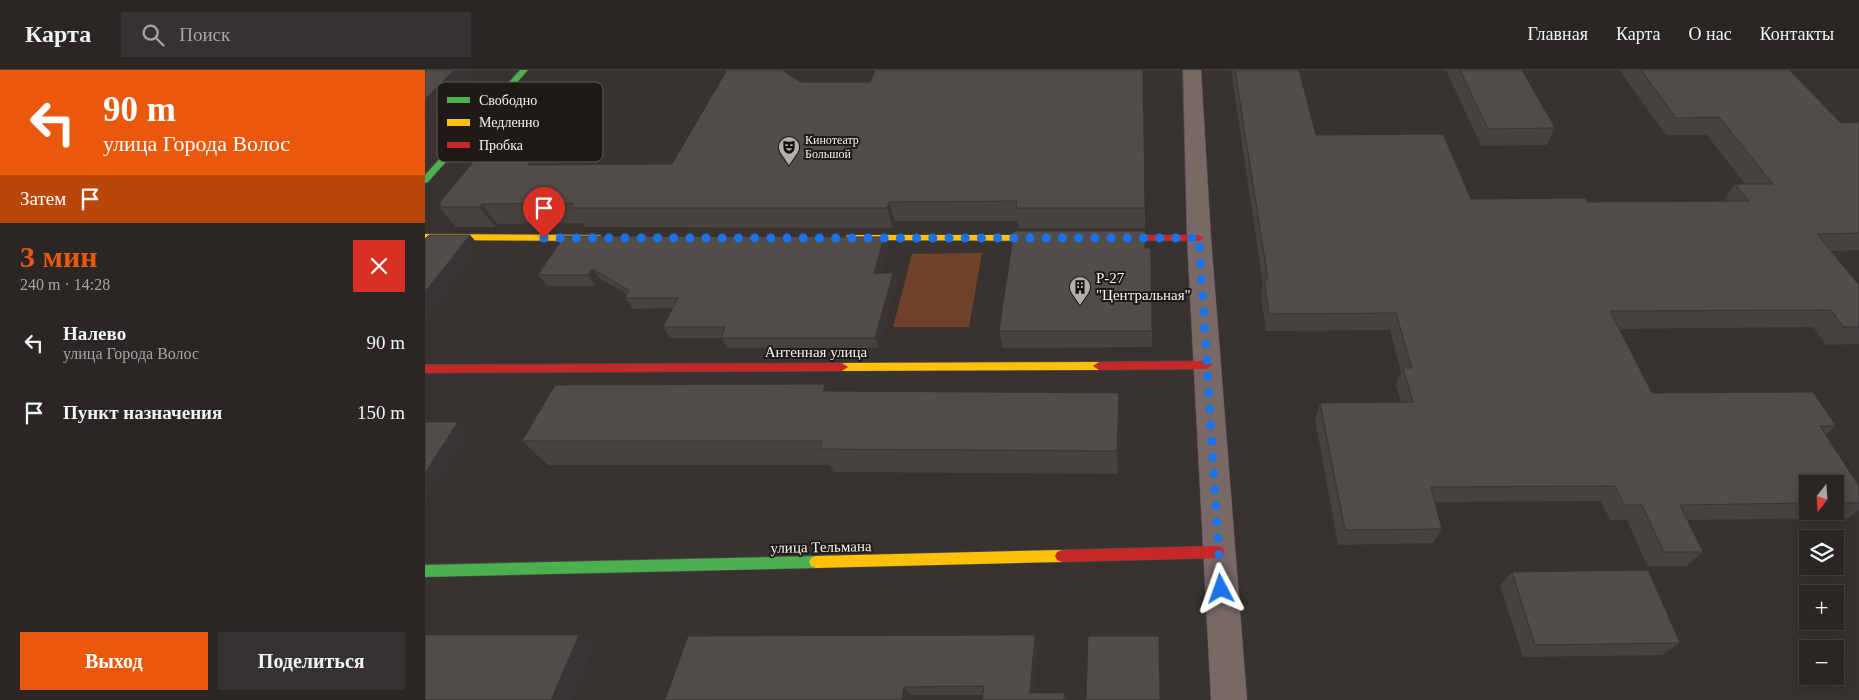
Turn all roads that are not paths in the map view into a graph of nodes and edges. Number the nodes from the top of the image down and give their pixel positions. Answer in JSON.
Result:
{"nodes":[{"id":1,"x":524,"y":70,"type":"edge"},
{"id":2,"x":1192,"y":70,"type":"edge"},
{"id":3,"x":513,"y":82,"type":"edge"},
{"id":4,"x":441,"y":162,"type":"edge"},
{"id":5,"x":425,"y":180,"type":"edge"},
{"id":6,"x":425,"y":238,"type":"edge"},
{"id":7,"x":613,"y":238,"type":"edge"},
{"id":8,"x":832,"y":238,"type":"edge"},
{"id":9,"x":1060,"y":238,"type":"edge"},
{"id":10,"x":1100,"y":238,"type":"edge"},
{"id":11,"x":1199,"y":238,"type":"junction"},
{"id":12,"x":1207,"y":365,"type":"junction"},
{"id":13,"x":425,"y":369,"type":"edge"},
{"id":14,"x":1218,"y":552,"type":"junction"},
{"id":15,"x":425,"y":571,"type":"edge"},
{"id":16,"x":1229,"y":700,"type":"edge"}],
"edges":[{"from":1,"to":3,"type":"street"},
{"from":2,"to":11,"type":"street"},
{"from":4,"to":5,"type":"street"},
{"from":6,"to":7,"type":"street"},
{"from":8,"to":9,"type":"street"},
{"from":10,"to":11,"type":"street"},
{"from":11,"to":12,"type":"street"},
{"from":12,"to":13,"type":"street","name":"Антенная улица"},
{"from":12,"to":14,"type":"street"},
{"from":14,"to":15,"type":"street","name":"улица Тельмана"},
{"from":14,"to":16,"type":"street"}]}
